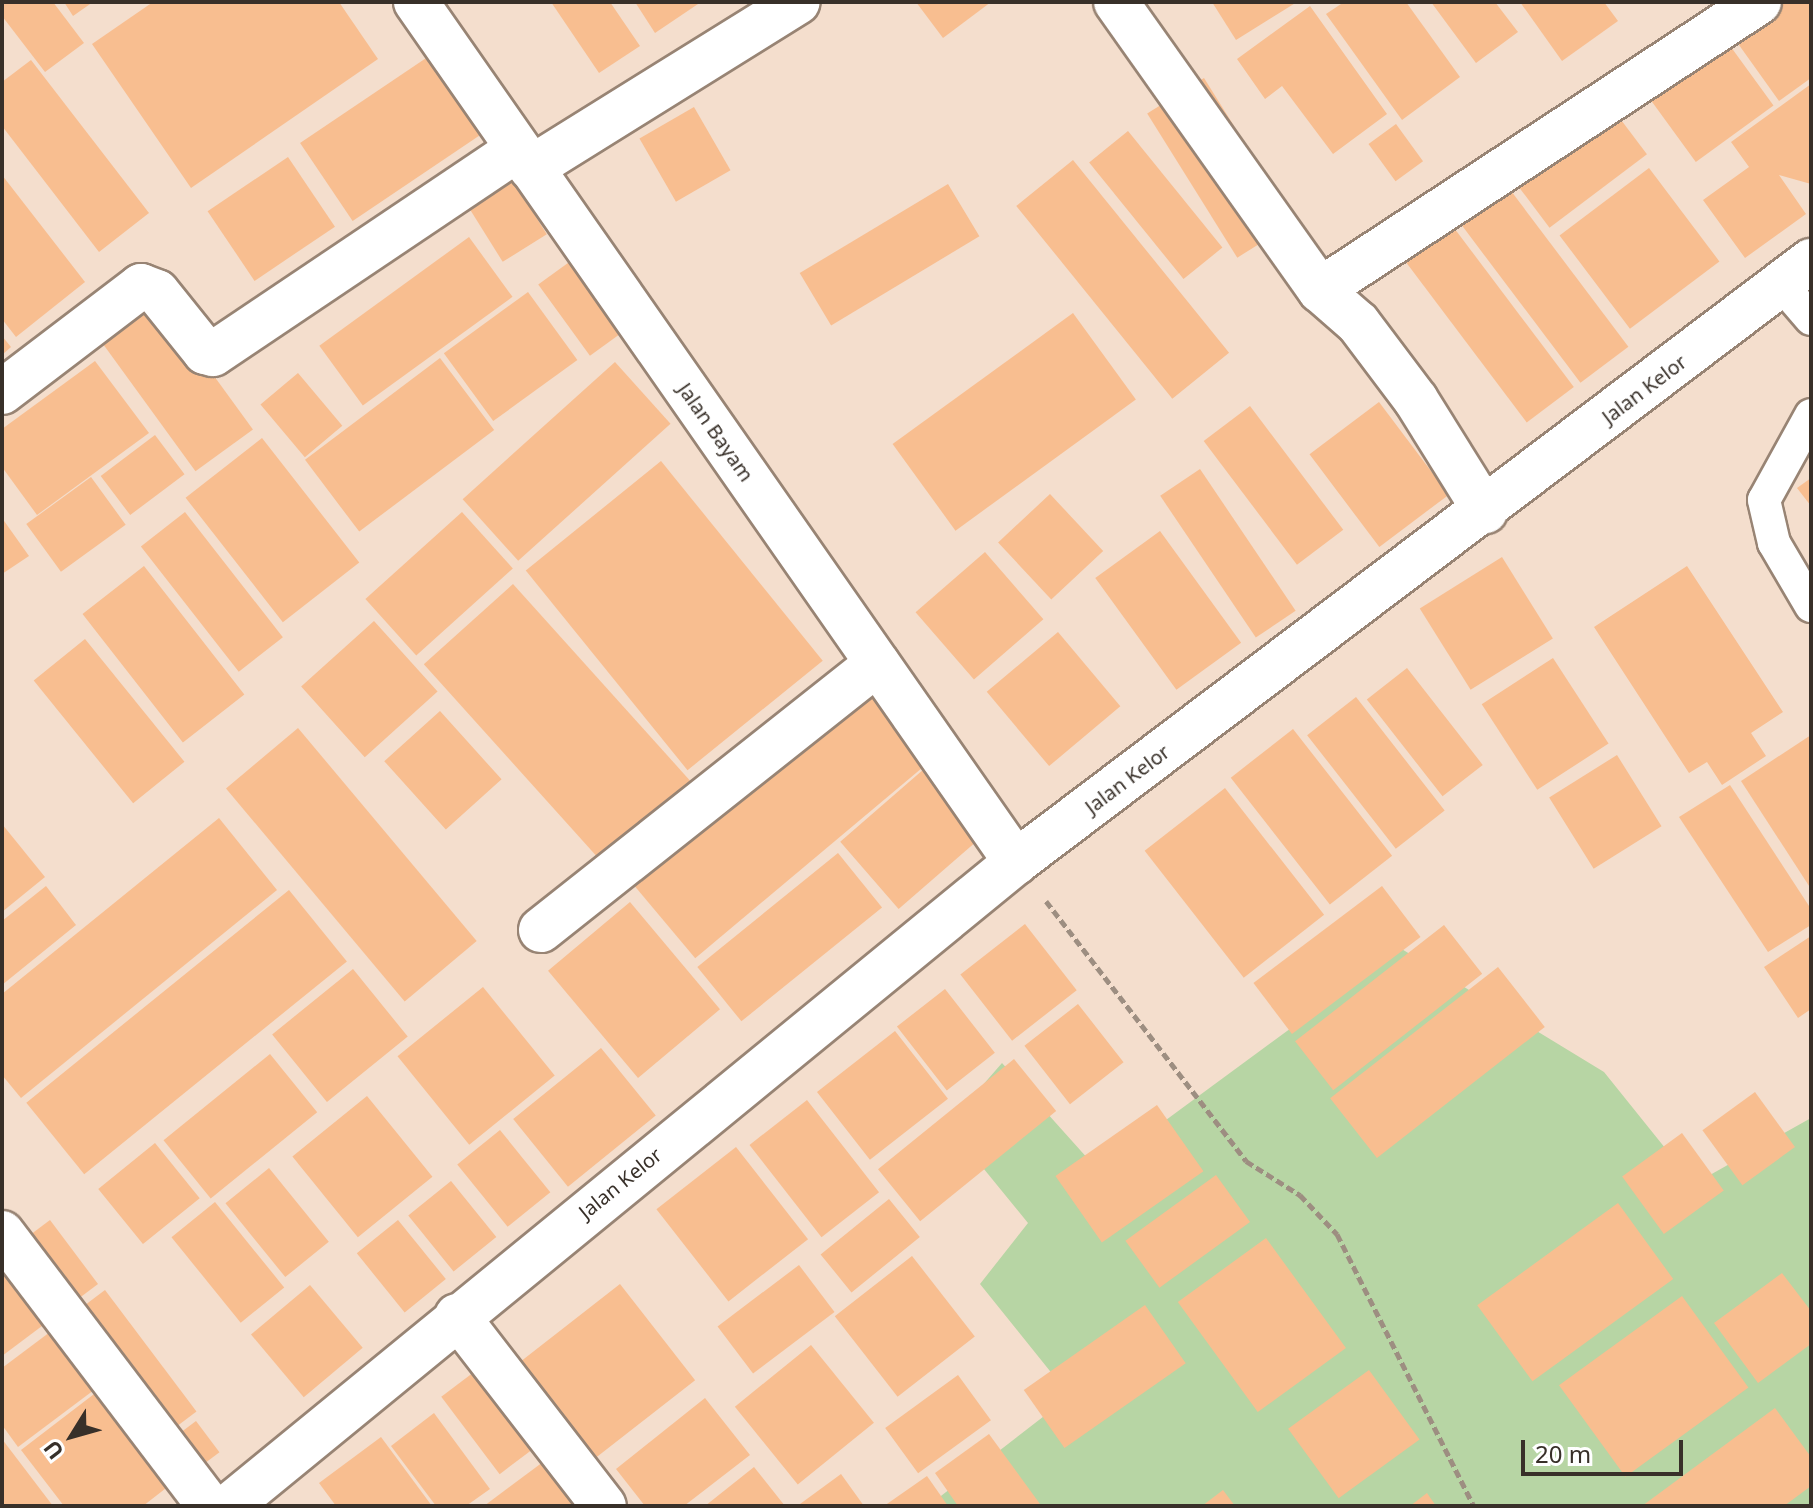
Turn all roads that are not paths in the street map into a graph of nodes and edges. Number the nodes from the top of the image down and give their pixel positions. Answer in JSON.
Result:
{"nodes":[{"id":1,"x":416,"y":2,"type":"edge"},
{"id":2,"x":798,"y":2,"type":"edge"},
{"id":3,"x":1116,"y":2,"type":"edge"},
{"id":4,"x":1759,"y":2,"type":"edge"},
{"id":5,"x":524,"y":159,"type":"junction"},
{"id":6,"x":1796,"y":273,"type":"edge"},
{"id":7,"x":1320,"y":290,"type":"junction"},
{"id":8,"x":1811,"y":319,"type":"edge"},
{"id":9,"x":2,"y":392,"type":"edge"},
{"id":10,"x":1811,"y":415,"type":"edge"},
{"id":11,"x":1485,"y":511,"type":"junction"},
{"id":12,"x":1811,"y":606,"type":"edge"},
{"id":13,"x":877,"y":664,"type":"junction"},
{"id":14,"x":1016,"y":862,"type":"junction"},
{"id":15,"x":541,"y":930,"type":"dead end"},
{"id":16,"x":2,"y":1233,"type":"edge"},
{"id":17,"x":457,"y":1316,"type":"junction"},
{"id":18,"x":209,"y":1506,"type":"edge"},
{"id":19,"x":229,"y":1506,"type":"edge"},
{"id":20,"x":604,"y":1506,"type":"edge"}],
"edges":[{"from":1,"to":5,"type":"street","name":"Jalan Bayam"},
{"from":2,"to":5,"type":"street"},
{"from":3,"to":7,"type":"street"},
{"from":4,"to":7,"type":"street"},
{"from":5,"to":9,"type":"street"},
{"from":5,"to":13,"type":"street","name":"Jalan Bayam"},
{"from":6,"to":8,"type":"lane"},
{"from":6,"to":11,"type":"street","name":"Jalan Kelor"},
{"from":7,"to":11,"type":"street"},
{"from":10,"to":12,"type":"lane"},
{"from":11,"to":14,"type":"street","name":"Jalan Kelor"},
{"from":13,"to":14,"type":"street","name":"Jalan Bayam"},
{"from":13,"to":15,"type":"street"},
{"from":14,"to":17,"type":"street","name":"Jalan Kelor"},
{"from":16,"to":18,"type":"street"},
{"from":17,"to":19,"type":"street","name":"Jalan Kelor"},
{"from":17,"to":20,"type":"street"}]}
